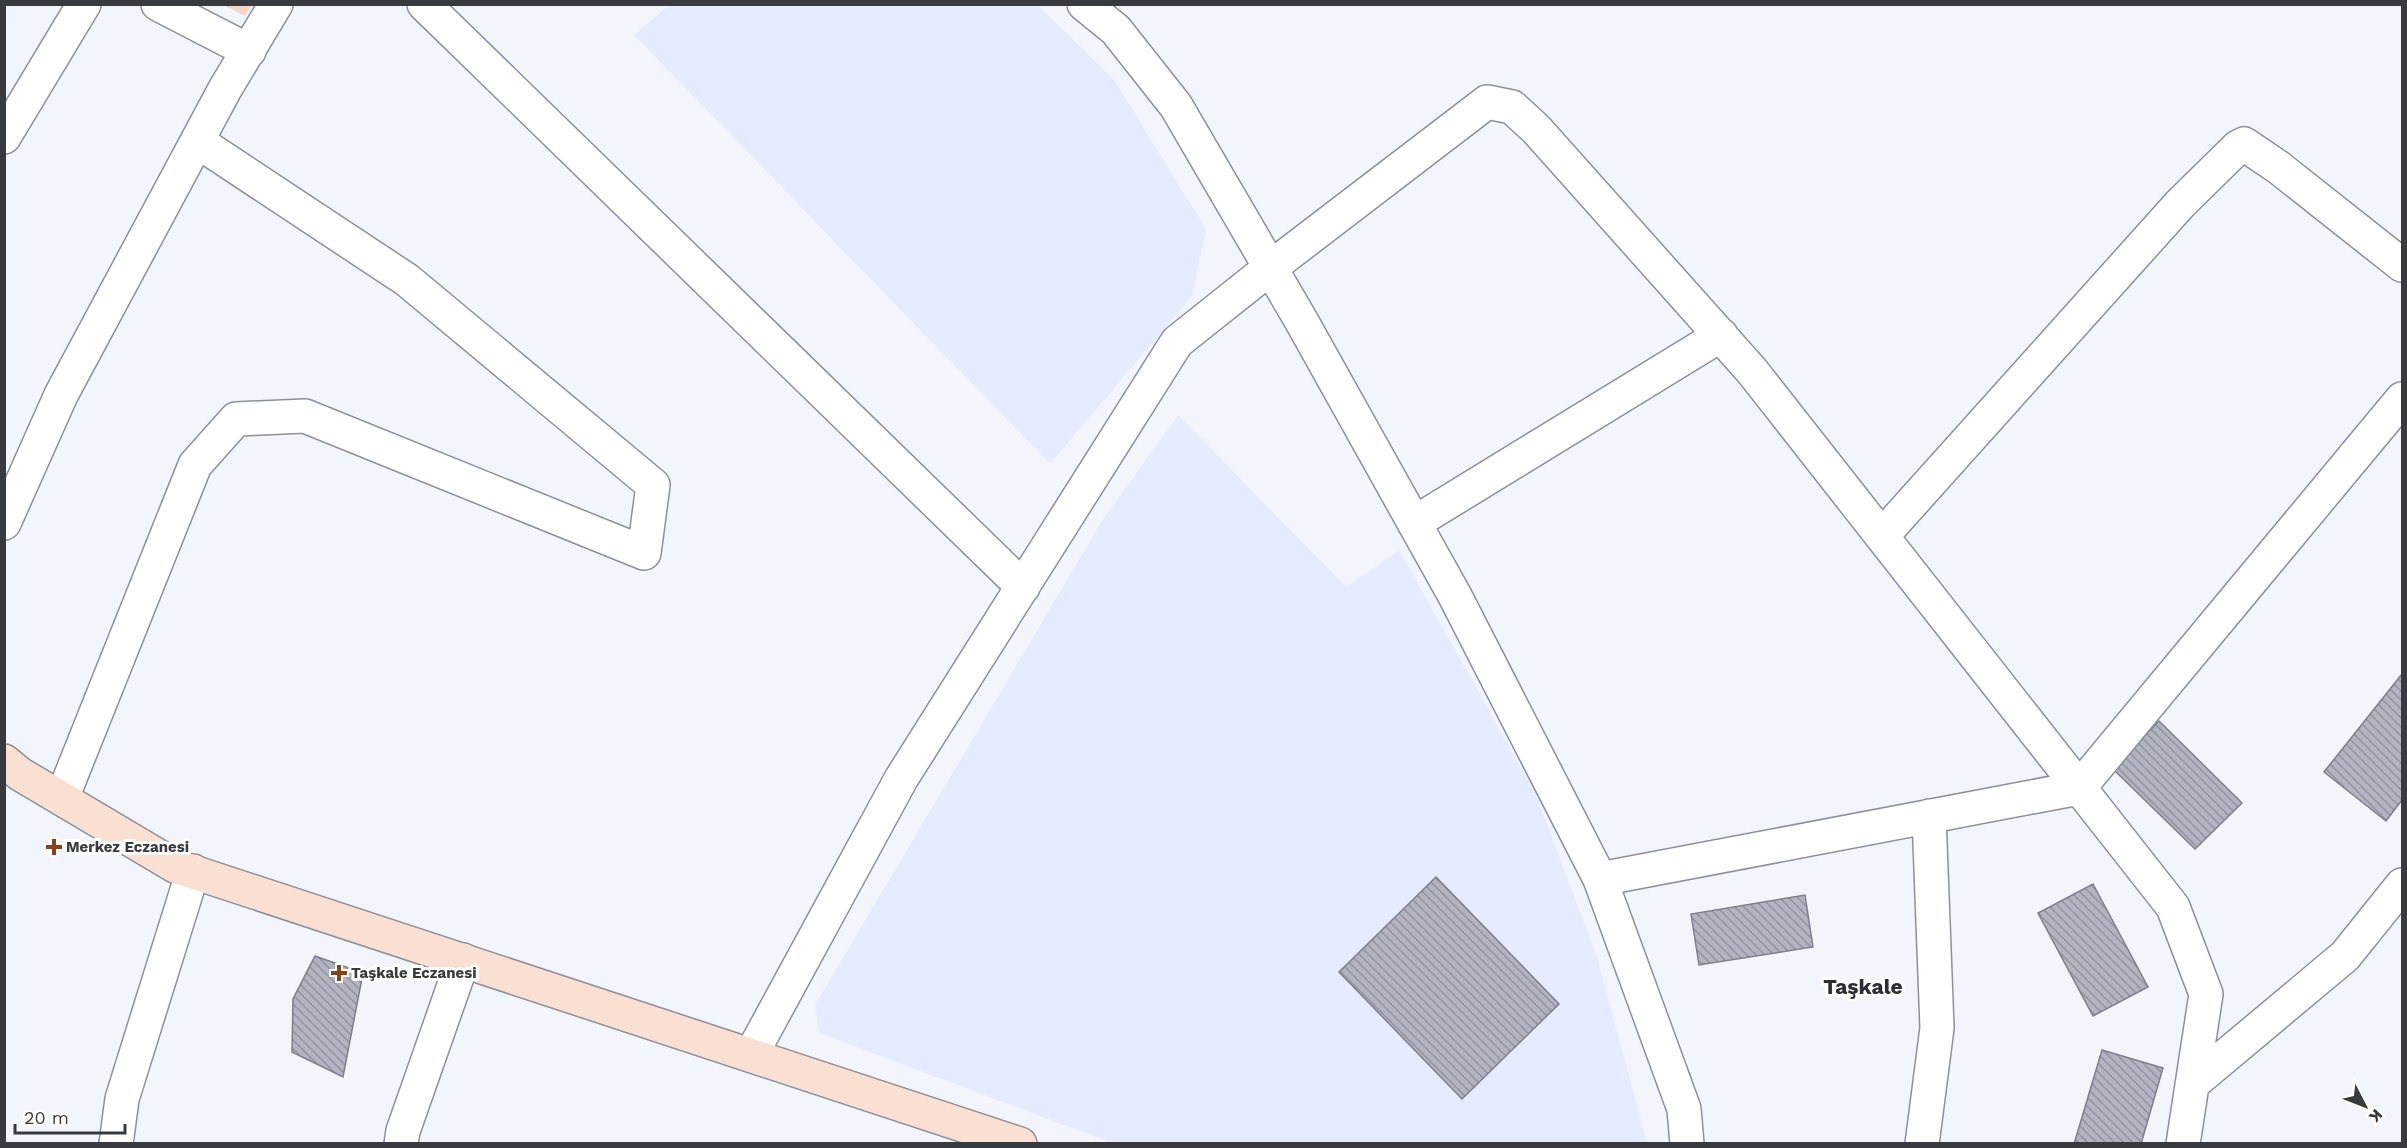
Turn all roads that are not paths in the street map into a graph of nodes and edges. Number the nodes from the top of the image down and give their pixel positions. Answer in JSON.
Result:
{"nodes":[{"id":1,"x":84,"y":4,"type":"edge"},
{"id":2,"x":158,"y":4,"type":"edge"},
{"id":3,"x":276,"y":4,"type":"edge"},
{"id":4,"x":424,"y":4,"type":"edge"},
{"id":5,"x":1084,"y":4,"type":"edge"},
{"id":6,"x":249,"y":51,"type":"junction"},
{"id":7,"x":4,"y":137,"type":"edge"},
{"id":8,"x":197,"y":141,"type":"junction"},
{"id":9,"x":2403,"y":265,"type":"edge"},
{"id":10,"x":1270,"y":268,"type":"junction"},
{"id":11,"x":1720,"y":335,"type":"junction"},
{"id":12,"x":2403,"y":399,"type":"edge"},
{"id":13,"x":4,"y":523,"type":"edge"},
{"id":14,"x":1414,"y":523,"type":"junction"},
{"id":15,"x":1882,"y":536,"type":"junction"},
{"id":16,"x":1023,"y":587,"type":"junction"},
{"id":17,"x":4,"y":761,"type":"edge"},
{"id":18,"x":2079,"y":788,"type":"junction"},
{"id":19,"x":62,"y":798,"type":"junction"},
{"id":20,"x":1929,"y":816,"type":"junction"},
{"id":21,"x":193,"y":871,"type":"junction"},
{"id":22,"x":1600,"y":879,"type":"junction"},
{"id":23,"x":2403,"y":885,"type":"edge"},
{"id":24,"x":463,"y":960,"type":"junction"},
{"id":25,"x":751,"y":1055,"type":"junction"},
{"id":26,"x":2192,"y":1084,"type":"junction"},
{"id":27,"x":116,"y":1143,"type":"edge"},
{"id":28,"x":401,"y":1143,"type":"edge"},
{"id":29,"x":1020,"y":1143,"type":"edge"},
{"id":30,"x":1687,"y":1143,"type":"edge"},
{"id":31,"x":1922,"y":1143,"type":"edge"},
{"id":32,"x":2183,"y":1143,"type":"edge"}],
"edges":[{"from":1,"to":7,"type":"street"},
{"from":2,"to":6,"type":"street"},
{"from":3,"to":6,"type":"street"},
{"from":4,"to":16,"type":"street"},
{"from":5,"to":10,"type":"street"},
{"from":6,"to":8,"type":"street"},
{"from":8,"to":13,"type":"street"},
{"from":8,"to":19,"type":"street"},
{"from":9,"to":15,"type":"street"},
{"from":10,"to":11,"type":"street"},
{"from":10,"to":14,"type":"street"},
{"from":10,"to":16,"type":"street"},
{"from":11,"to":14,"type":"street"},
{"from":11,"to":15,"type":"street"},
{"from":12,"to":18,"type":"street"},
{"from":14,"to":22,"type":"street"},
{"from":15,"to":18,"type":"street"},
{"from":16,"to":25,"type":"street"},
{"from":17,"to":19,"type":"street"},
{"from":18,"to":20,"type":"street"},
{"from":18,"to":26,"type":"street"},
{"from":19,"to":21,"type":"street"},
{"from":20,"to":22,"type":"street"},
{"from":20,"to":31,"type":"street"},
{"from":21,"to":24,"type":"street"},
{"from":21,"to":27,"type":"street"},
{"from":22,"to":30,"type":"street"},
{"from":23,"to":26,"type":"street"},
{"from":24,"to":25,"type":"street"},
{"from":24,"to":28,"type":"street"},
{"from":25,"to":29,"type":"street"},
{"from":26,"to":32,"type":"street"}]}
